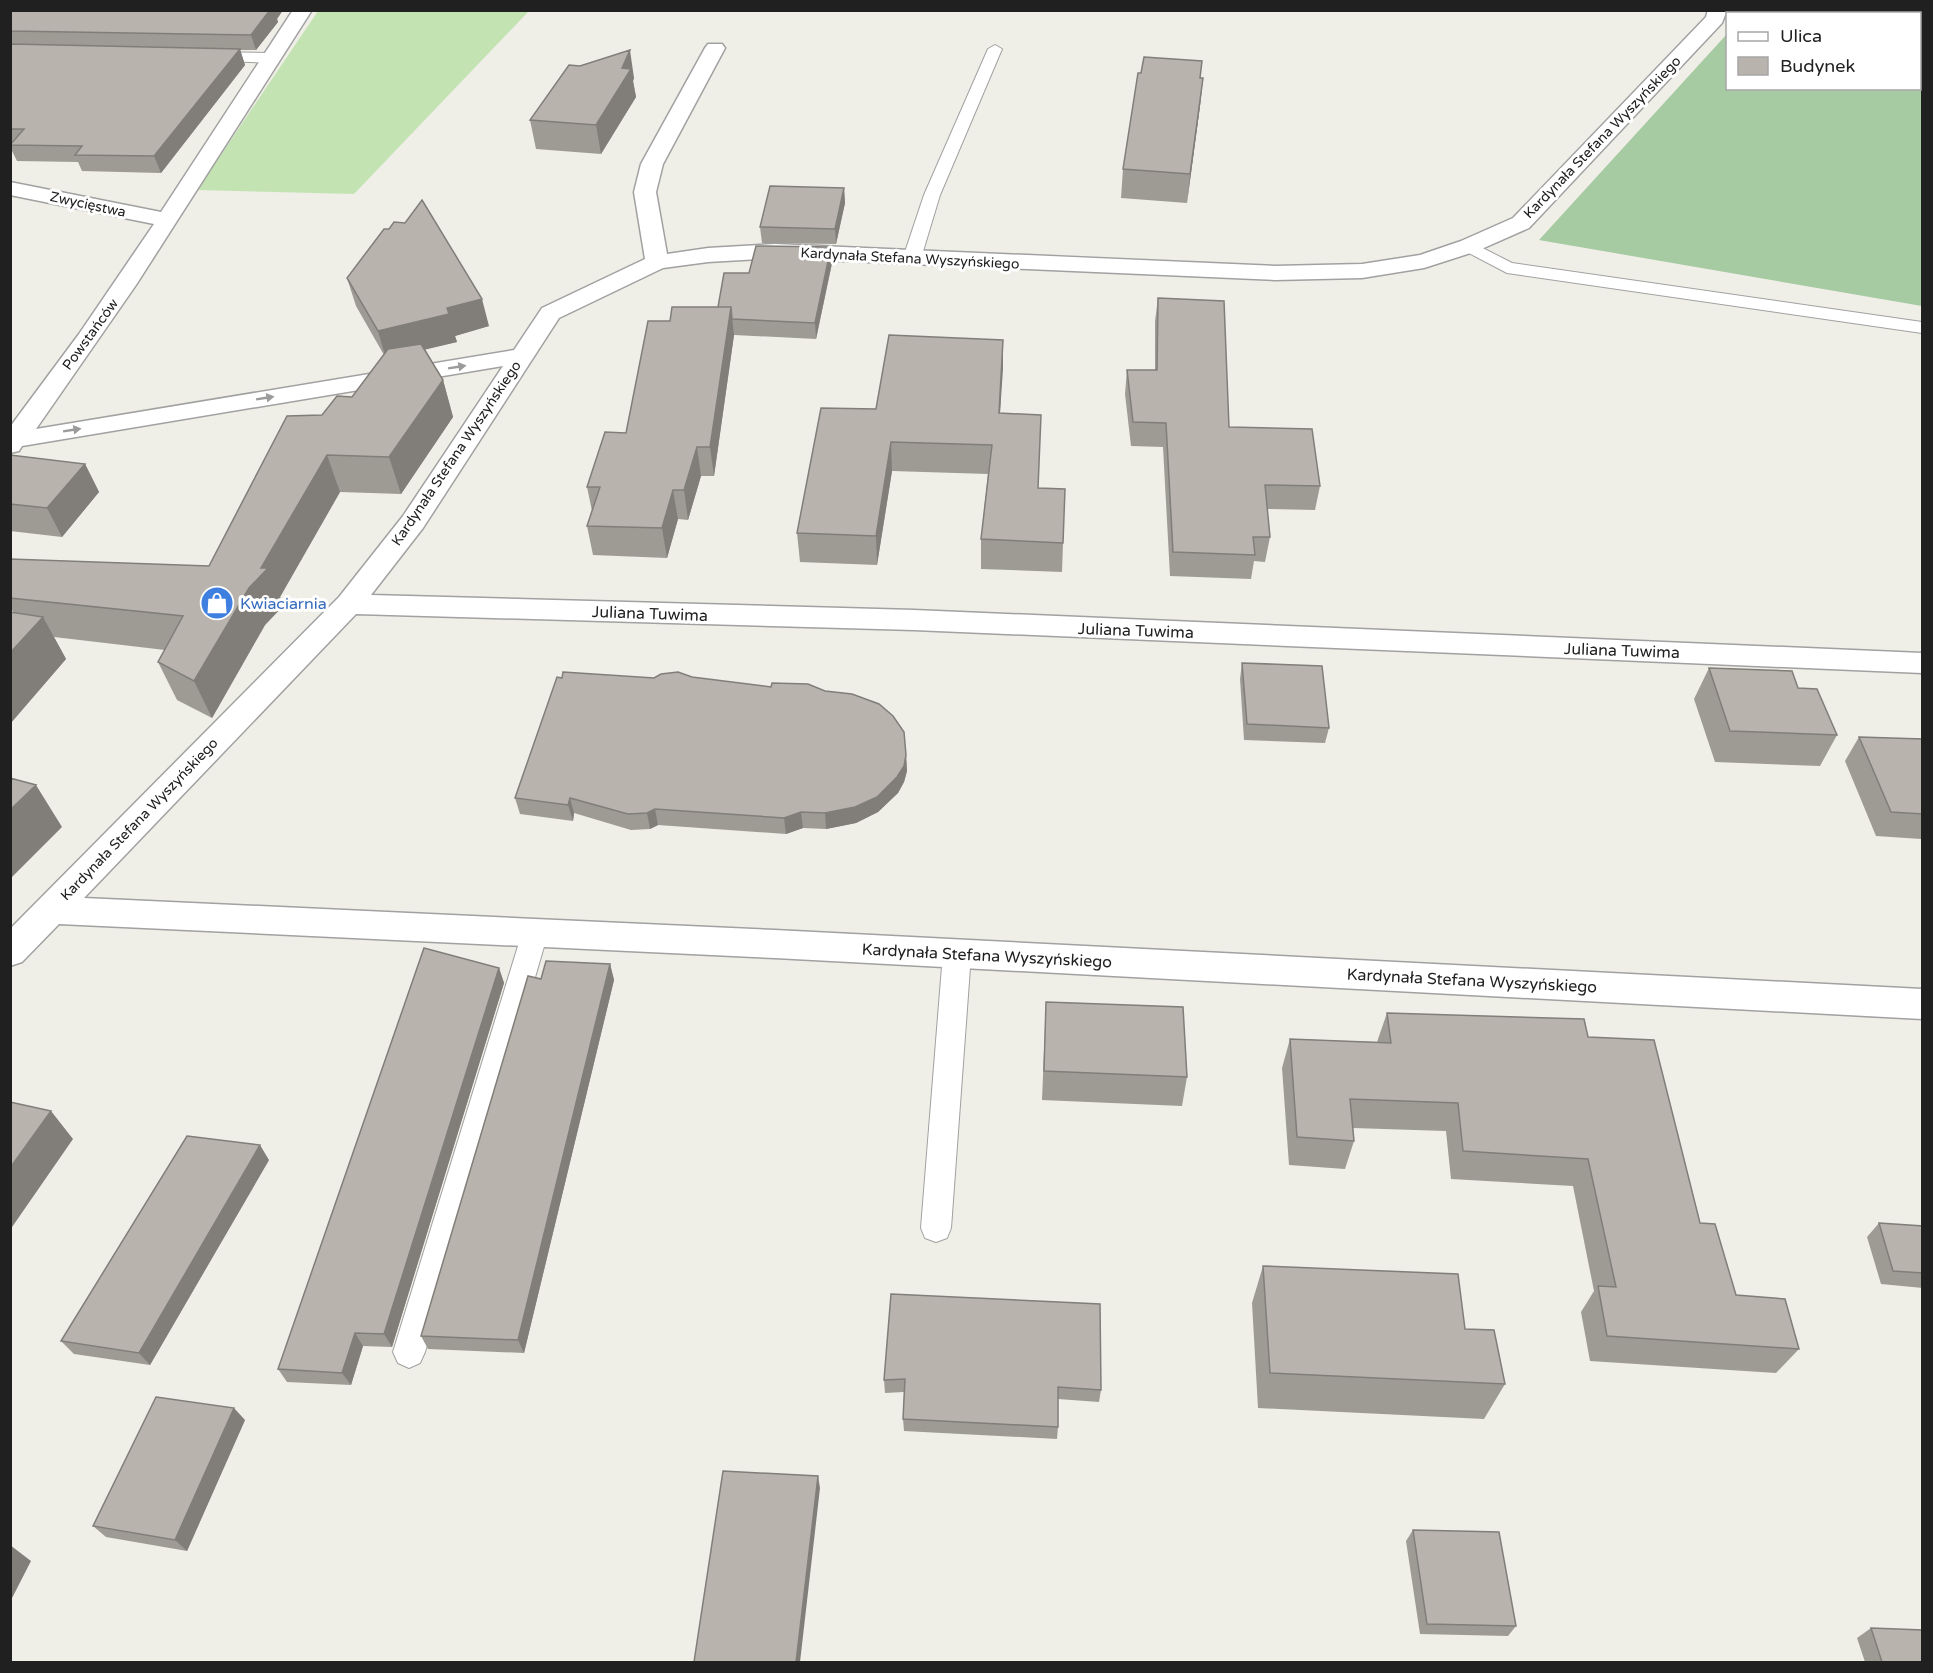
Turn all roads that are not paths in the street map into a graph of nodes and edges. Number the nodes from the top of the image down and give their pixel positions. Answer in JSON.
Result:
{"nodes":[{"id":1,"x":303,"y":10,"type":"edge"},
{"id":2,"x":1716,"y":15,"type":"edge"},
{"id":3,"x":714,"y":48,"type":"dead end"},
{"id":4,"x":995,"y":49,"type":"dead end"},
{"id":5,"x":189,"y":56,"type":"edge"},
{"id":6,"x":272,"y":58,"type":"junction"},
{"id":7,"x":10,"y":188,"type":"edge"},
{"id":8,"x":166,"y":220,"type":"junction"},
{"id":9,"x":1468,"y":246,"type":"junction"},
{"id":10,"x":912,"y":258,"type":"junction"},
{"id":11,"x":657,"y":262,"type":"junction"},
{"id":12,"x":1923,"y":328,"type":"edge"},
{"id":13,"x":521,"y":356,"type":"junction"},
{"id":14,"x":12,"y":442,"type":"edge"},
{"id":15,"x":349,"y":604,"type":"junction"},
{"id":16,"x":1923,"y":663,"type":"edge"},
{"id":17,"x":51,"y":910,"type":"junction"},
{"id":18,"x":535,"y":933,"type":"junction"},
{"id":19,"x":10,"y":952,"type":"edge"},
{"id":20,"x":957,"y":954,"type":"junction"},
{"id":21,"x":1923,"y":1004,"type":"edge"},
{"id":22,"x":936,"y":1228,"type":"dead end"},
{"id":23,"x":409,"y":1352,"type":"dead end"}],
"edges":[{"from":1,"to":6,"type":"street","name":"Powstańców"},
{"from":2,"to":9,"type":"street","name":"Kardynała Stefana Wyszyńskiego"},
{"from":3,"to":11,"type":"street"},
{"from":4,"to":10,"type":"lane"},
{"from":5,"to":6,"type":"lane"},
{"from":6,"to":8,"type":"street","name":"Powstańców"},
{"from":7,"to":8,"type":"street","name":"Zwycięstwa"},
{"from":8,"to":14,"type":"street","name":"Powstańców"},
{"from":9,"to":10,"type":"street","name":"Kardynała Stefana Wyszyńskiego"},
{"from":9,"to":12,"type":"lane"},
{"from":10,"to":11,"type":"street","name":"Kardynała Stefana Wyszyńskiego"},
{"from":11,"to":13,"type":"street","name":"Kardynała Stefana Wyszyńskiego"},
{"from":14,"to":13,"type":"street","one_way":true},
{"from":13,"to":15,"type":"street","name":"Kardynała Stefana Wyszyńskiego"},
{"from":15,"to":16,"type":"street","name":"Juliana Tuwima"},
{"from":15,"to":17,"type":"street","name":"Kardynała Stefana Wyszyńskiego"},
{"from":17,"to":18,"type":"street","name":"Kardynała Stefana Wyszyńskiego"},
{"from":17,"to":19,"type":"street","name":"Kardynała Stefana Wyszyńskiego"},
{"from":18,"to":20,"type":"street","name":"Kardynała Stefana Wyszyńskiego"},
{"from":18,"to":23,"type":"lane"},
{"from":20,"to":21,"type":"street","name":"Kardynała Stefana Wyszyńskiego"},
{"from":20,"to":22,"type":"lane"}]}
